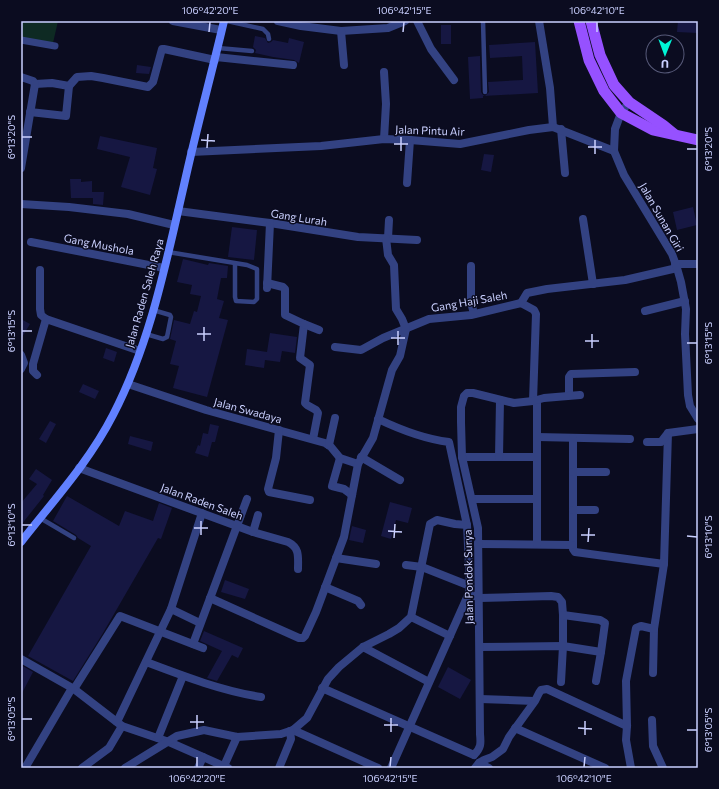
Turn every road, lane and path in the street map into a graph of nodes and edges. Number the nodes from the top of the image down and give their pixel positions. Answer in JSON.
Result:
{"nodes":[{"id":1,"x":174,"y":21,"type":"edge"},
{"id":2,"x":224,"y":21,"type":"edge"},
{"id":3,"x":227,"y":21,"type":"edge"},
{"id":4,"x":278,"y":21,"type":"edge"},
{"id":5,"x":405,"y":21,"type":"edge"},
{"id":6,"x":417,"y":21,"type":"edge"},
{"id":7,"x":483,"y":21,"type":"edge"},
{"id":8,"x":539,"y":21,"type":"edge"},
{"id":9,"x":579,"y":21,"type":"edge"},
{"id":10,"x":591,"y":21,"type":"edge"},
{"id":11,"x":221,"y":30,"type":"junction"},
{"id":12,"x":341,"y":31,"type":"junction"},
{"id":13,"x":269,"y":39,"type":"dead end"},
{"id":14,"x":21,"y":40,"type":"edge"},
{"id":15,"x":55,"y":46,"type":"dead end"},
{"id":16,"x":218,"y":48,"type":"junction"},
{"id":17,"x":252,"y":51,"type":"dead end"},
{"id":18,"x":215,"y":59,"type":"junction"},
{"id":19,"x":293,"y":65,"type":"dead end"},
{"id":20,"x":344,"y":65,"type":"dead end"},
{"id":21,"x":384,"y":72,"type":"dead end"},
{"id":22,"x":21,"y":77,"type":"edge"},
{"id":23,"x":454,"y":80,"type":"dead end"},
{"id":24,"x":35,"y":84,"type":"junction"},
{"id":25,"x":69,"y":86,"type":"junction"},
{"id":26,"x":485,"y":92,"type":"dead end"},
{"id":27,"x":629,"y":102,"type":"junction"},
{"id":28,"x":30,"y":112,"type":"junction"},
{"id":29,"x":621,"y":113,"type":"junction"},
{"id":30,"x":557,"y":128,"type":"junction"},
{"id":31,"x":24,"y":132,"type":"edge"},
{"id":32,"x":676,"y":136,"type":"junction"},
{"id":33,"x":384,"y":139,"type":"junction"},
{"id":34,"x":410,"y":140,"type":"junction"},
{"id":35,"x":698,"y":140,"type":"edge"},
{"id":36,"x":614,"y":151,"type":"junction"},
{"id":37,"x":191,"y":152,"type":"junction"},
{"id":38,"x":21,"y":168,"type":"edge"},
{"id":39,"x":565,"y":173,"type":"dead end"},
{"id":40,"x":407,"y":183,"type":"dead end"},
{"id":41,"x":21,"y":204,"type":"edge"},
{"id":42,"x":178,"y":211,"type":"junction"},
{"id":43,"x":583,"y":219,"type":"dead end"},
{"id":44,"x":389,"y":220,"type":"dead end"},
{"id":45,"x":270,"y":223,"type":"junction"},
{"id":46,"x":174,"y":225,"type":"junction"},
{"id":47,"x":387,"y":238,"type":"junction"},
{"id":48,"x":417,"y":240,"type":"dead end"},
{"id":49,"x":31,"y":242,"type":"dead end"},
{"id":50,"x":168,"y":252,"type":"junction"},
{"id":51,"x":235,"y":263,"type":"junction"},
{"id":52,"x":698,"y":264,"type":"edge"},
{"id":53,"x":471,"y":266,"type":"dead end"},
{"id":54,"x":676,"y":266,"type":"junction"},
{"id":55,"x":164,"y":268,"type":"junction"},
{"id":56,"x":40,"y":270,"type":"dead end"},
{"id":57,"x":593,"y":284,"type":"junction"},
{"id":58,"x":684,"y":301,"type":"junction"},
{"id":59,"x":521,"y":303,"type":"junction"},
{"id":60,"x":153,"y":310,"type":"junction"},
{"id":61,"x":645,"y":311,"type":"dead end"},
{"id":62,"x":474,"y":314,"type":"junction"},
{"id":63,"x":46,"y":319,"type":"junction"},
{"id":64,"x":304,"y":324,"type":"junction"},
{"id":65,"x":406,"y":329,"type":"junction"},
{"id":66,"x":319,"y":330,"type":"dead end"},
{"id":67,"x":146,"y":334,"type":"junction"},
{"id":68,"x":335,"y":347,"type":"dead end"},
{"id":69,"x":140,"y":350,"type":"junction"},
{"id":70,"x":21,"y":355,"type":"edge"},
{"id":71,"x":21,"y":369,"type":"edge"},
{"id":72,"x":635,"y":372,"type":"dead end"},
{"id":73,"x":37,"y":374,"type":"dead end"},
{"id":74,"x":128,"y":384,"type":"junction"},
{"id":75,"x":569,"y":395,"type":"junction"},
{"id":76,"x":580,"y":395,"type":"dead end"},
{"id":77,"x":500,"y":400,"type":"junction"},
{"id":78,"x":535,"y":400,"type":"junction"},
{"id":79,"x":335,"y":418,"type":"dead end"},
{"id":80,"x":378,"y":419,"type":"junction"},
{"id":81,"x":698,"y":419,"type":"edge"},
{"id":82,"x":698,"y":429,"type":"edge"},
{"id":83,"x":279,"y":430,"type":"junction"},
{"id":84,"x":668,"y":433,"type":"junction"},
{"id":85,"x":537,"y":437,"type":"junction"},
{"id":86,"x":573,"y":438,"type":"junction"},
{"id":87,"x":313,"y":439,"type":"junction"},
{"id":88,"x":630,"y":439,"type":"dead end"},
{"id":89,"x":647,"y":442,"type":"dead end"},
{"id":90,"x":329,"y":445,"type":"junction"},
{"id":91,"x":462,"y":457,"type":"junction"},
{"id":92,"x":499,"y":457,"type":"junction"},
{"id":93,"x":537,"y":457,"type":"junction"},
{"id":94,"x":340,"y":458,"type":"junction"},
{"id":95,"x":359,"y":461,"type":"junction"},
{"id":96,"x":79,"y":468,"type":"junction"},
{"id":97,"x":573,"y":472,"type":"junction"},
{"id":98,"x":606,"y":472,"type":"dead end"},
{"id":99,"x":400,"y":480,"type":"dead end"},
{"id":100,"x":352,"y":495,"type":"junction"},
{"id":101,"x":247,"y":499,"type":"dead end"},
{"id":102,"x":472,"y":499,"type":"junction"},
{"id":103,"x":537,"y":499,"type":"junction"},
{"id":104,"x":310,"y":500,"type":"dead end"},
{"id":105,"x":572,"y":510,"type":"junction"},
{"id":106,"x":595,"y":510,"type":"dead end"},
{"id":107,"x":202,"y":513,"type":"junction"},
{"id":108,"x":258,"y":515,"type":"dead end"},
{"id":109,"x":40,"y":518,"type":"junction"},
{"id":110,"x":467,"y":525,"type":"junction"},
{"id":111,"x":238,"y":526,"type":"junction"},
{"id":112,"x":253,"y":532,"type":"junction"},
{"id":113,"x":74,"y":538,"type":"dead end"},
{"id":114,"x":21,"y":542,"type":"edge"},
{"id":115,"x":478,"y":544,"type":"junction"},
{"id":116,"x":537,"y":544,"type":"junction"},
{"id":117,"x":572,"y":545,"type":"junction"},
{"id":118,"x":336,"y":558,"type":"junction"},
{"id":119,"x":376,"y":564,"type":"dead end"},
{"id":120,"x":664,"y":564,"type":"junction"},
{"id":121,"x":406,"y":565,"type":"dead end"},
{"id":122,"x":422,"y":567,"type":"junction"},
{"id":123,"x":298,"y":569,"type":"dead end"},
{"id":124,"x":325,"y":587,"type":"junction"},
{"id":125,"x":469,"y":590,"type":"junction"},
{"id":126,"x":210,"y":598,"type":"junction"},
{"id":127,"x":480,"y":598,"type":"junction"},
{"id":128,"x":362,"y":604,"type":"dead end"},
{"id":129,"x":170,"y":609,"type":"junction"},
{"id":130,"x":563,"y":615,"type":"junction"},
{"id":131,"x":411,"y":617,"type":"junction"},
{"id":132,"x":200,"y":623,"type":"junction"},
{"id":133,"x":654,"y":629,"type":"junction"},
{"id":134,"x":161,"y":631,"type":"junction"},
{"id":135,"x":450,"y":636,"type":"junction"},
{"id":136,"x":192,"y":644,"type":"junction"},
{"id":137,"x":480,"y":646,"type":"junction"},
{"id":138,"x":563,"y":646,"type":"junction"},
{"id":139,"x":362,"y":647,"type":"junction"},
{"id":140,"x":203,"y":648,"type":"dead end"},
{"id":141,"x":602,"y":652,"type":"junction"},
{"id":142,"x":21,"y":659,"type":"edge"},
{"id":143,"x":146,"y":662,"type":"junction"},
{"id":144,"x":654,"y":673,"type":"dead end"},
{"id":145,"x":183,"y":676,"type":"junction"},
{"id":146,"x":596,"y":681,"type":"dead end"},
{"id":147,"x":429,"y":682,"type":"junction"},
{"id":148,"x":561,"y":682,"type":"dead end"},
{"id":149,"x":73,"y":688,"type":"junction"},
{"id":150,"x":322,"y":688,"type":"junction"},
{"id":151,"x":261,"y":697,"type":"dead end"},
{"id":152,"x":480,"y":699,"type":"junction"},
{"id":153,"x":534,"y":701,"type":"dead end"},
{"id":154,"x":652,"y":720,"type":"dead end"},
{"id":155,"x":120,"y":724,"type":"junction"},
{"id":156,"x":627,"y":726,"type":"junction"},
{"id":157,"x":409,"y":727,"type":"junction"},
{"id":158,"x":515,"y":728,"type":"junction"},
{"id":159,"x":291,"y":730,"type":"junction"},
{"id":160,"x":237,"y":737,"type":"junction"},
{"id":161,"x":158,"y":738,"type":"junction"},
{"id":162,"x":170,"y":742,"type":"junction"},
{"id":163,"x":474,"y":755,"type":"junction"},
{"id":164,"x":203,"y":757,"type":"junction"},
{"id":165,"x":477,"y":766,"type":"edge"},
{"id":166,"x":226,"y":767,"type":"edge"},
{"id":167,"x":25,"y":768,"type":"edge"},
{"id":168,"x":82,"y":768,"type":"edge"},
{"id":169,"x":125,"y":768,"type":"edge"},
{"id":170,"x":198,"y":768,"type":"edge"},
{"id":171,"x":279,"y":768,"type":"edge"},
{"id":172,"x":378,"y":768,"type":"edge"},
{"id":173,"x":391,"y":768,"type":"edge"},
{"id":174,"x":470,"y":768,"type":"edge"},
{"id":175,"x":489,"y":768,"type":"edge"},
{"id":176,"x":605,"y":768,"type":"edge"},
{"id":177,"x":631,"y":768,"type":"edge"},
{"id":178,"x":663,"y":768,"type":"edge"}],
"edges":[{"from":1,"to":11,"type":"street"},
{"from":2,"to":11,"type":"main road","name":"Jalan Raden Saleh Raya"},
{"from":3,"to":13,"type":"lane"},
{"from":4,"to":12,"type":"street"},
{"from":5,"to":12,"type":"street"},
{"from":6,"to":23,"type":"street"},
{"from":7,"to":26,"type":"lane"},
{"from":8,"to":30,"type":"street"},
{"from":9,"to":29,"type":"main road"},
{"from":10,"to":27,"type":"main road"},
{"from":11,"to":16,"type":"main road","name":"Jalan Raden Saleh Raya"},
{"from":12,"to":20,"type":"street"},
{"from":14,"to":15,"type":"street"},
{"from":16,"to":17,"type":"lane"},
{"from":16,"to":18,"type":"main road","name":"Jalan Raden Saleh Raya"},
{"from":18,"to":19,"type":"street"},
{"from":18,"to":25,"type":"street"},
{"from":18,"to":37,"type":"main road","name":"Jalan Raden Saleh Raya"},
{"from":21,"to":33,"type":"street"},
{"from":22,"to":24,"type":"street"},
{"from":24,"to":25,"type":"street"},
{"from":24,"to":28,"type":"street"},
{"from":25,"to":28,"type":"street"},
{"from":27,"to":29,"type":"street","name":"Jalan Sunan Giri"},
{"from":27,"to":32,"type":"main road"},
{"from":28,"to":31,"type":"street"},
{"from":29,"to":32,"type":"main road"},
{"from":29,"to":36,"type":"street","name":"Jalan Sunan Giri"},
{"from":30,"to":34,"type":"street","name":"Jalan Pintu Air"},
{"from":30,"to":36,"type":"street"},
{"from":30,"to":39,"type":"street"},
{"from":31,"to":38,"type":"street"},
{"from":32,"to":35,"type":"main road"},
{"from":33,"to":34,"type":"street","name":"Jalan Pintu Air"},
{"from":33,"to":37,"type":"street","name":"Jalan Pintu Air"},
{"from":34,"to":40,"type":"street"},
{"from":36,"to":54,"type":"street","name":"Jalan Sunan Giri"},
{"from":37,"to":42,"type":"main road","name":"Jalan Raden Saleh Raya"},
{"from":41,"to":46,"type":"street"},
{"from":42,"to":45,"type":"street","name":"Gang Lurah"},
{"from":42,"to":46,"type":"main road","name":"Jalan Raden Saleh Raya"},
{"from":43,"to":57,"type":"street"},
{"from":44,"to":47,"type":"street"},
{"from":45,"to":47,"type":"street","name":"Gang Lurah"},
{"from":45,"to":64,"type":"street"},
{"from":46,"to":50,"type":"main road","name":"Jalan Raden Saleh Raya"},
{"from":47,"to":48,"type":"street","name":"Gang Lurah"},
{"from":47,"to":65,"type":"street"},
{"from":49,"to":55,"type":"street","name":"Gang Mushola"},
{"from":50,"to":51,"type":"lane"},
{"from":50,"to":55,"type":"main road","name":"Jalan Raden Saleh Raya"},
{"from":51,"to":51,"type":"lane"},
{"from":52,"to":54,"type":"street","name":"Gang Haji Saleh"},
{"from":53,"to":62,"type":"street"},
{"from":54,"to":57,"type":"street","name":"Gang Haji Saleh"},
{"from":54,"to":58,"type":"street","name":"Jalan Sunan Giri"},
{"from":55,"to":60,"type":"main road","name":"Jalan Raden Saleh Raya"},
{"from":56,"to":63,"type":"street"},
{"from":57,"to":59,"type":"street","name":"Gang Haji Saleh"},
{"from":58,"to":61,"type":"street"},
{"from":58,"to":81,"type":"street","name":"Jalan Sunan Giri"},
{"from":59,"to":62,"type":"street","name":"Gang Haji Saleh"},
{"from":59,"to":78,"type":"street"},
{"from":60,"to":67,"type":"main road","name":"Jalan Raden Saleh Raya"},
{"from":60,"to":67,"type":"lane"},
{"from":62,"to":65,"type":"street","name":"Gang Haji Saleh"},
{"from":63,"to":69,"type":"street"},
{"from":63,"to":73,"type":"street"},
{"from":64,"to":66,"type":"street"},
{"from":64,"to":87,"type":"street"},
{"from":65,"to":68,"type":"street","name":"Gang Haji Saleh"},
{"from":65,"to":80,"type":"street"},
{"from":67,"to":69,"type":"main road","name":"Jalan Raden Saleh Raya"},
{"from":69,"to":74,"type":"main road","name":"Jalan Raden Saleh Raya"},
{"from":70,"to":71,"type":"street"},
{"from":72,"to":75,"type":"street"},
{"from":74,"to":83,"type":"street","name":"Jalan Swadaya"},
{"from":74,"to":96,"type":"main road","name":"Jalan Raden Saleh Raya"},
{"from":75,"to":76,"type":"street"},
{"from":75,"to":78,"type":"street"},
{"from":77,"to":78,"type":"street"},
{"from":77,"to":91,"type":"street","name":"Jalan Pondok Surya"},
{"from":77,"to":92,"type":"street"},
{"from":78,"to":85,"type":"street"},
{"from":79,"to":90,"type":"street"},
{"from":80,"to":95,"type":"street"},
{"from":80,"to":110,"type":"street"},
{"from":82,"to":84,"type":"street"},
{"from":83,"to":87,"type":"street","name":"Jalan Swadaya"},
{"from":83,"to":104,"type":"street"},
{"from":84,"to":89,"type":"street"},
{"from":84,"to":120,"type":"street"},
{"from":85,"to":86,"type":"street"},
{"from":85,"to":93,"type":"street"},
{"from":86,"to":88,"type":"street"},
{"from":86,"to":97,"type":"street"},
{"from":87,"to":90,"type":"street","name":"Jalan Swadaya"},
{"from":90,"to":94,"type":"street","name":"Jalan Swadaya"},
{"from":91,"to":92,"type":"street"},
{"from":91,"to":102,"type":"street","name":"Jalan Pondok Surya"},
{"from":92,"to":93,"type":"street"},
{"from":93,"to":103,"type":"street"},
{"from":94,"to":95,"type":"street"},
{"from":94,"to":100,"type":"street"},
{"from":95,"to":99,"type":"street"},
{"from":95,"to":100,"type":"street"},
{"from":96,"to":107,"type":"street","name":"Jalan Raden Saleh"},
{"from":96,"to":109,"type":"main road","name":"Jalan Raden Saleh Raya"},
{"from":97,"to":98,"type":"street"},
{"from":97,"to":105,"type":"street"},
{"from":100,"to":118,"type":"street"},
{"from":101,"to":111,"type":"street"},
{"from":102,"to":103,"type":"street"},
{"from":102,"to":115,"type":"street","name":"Jalan Pondok Surya"},
{"from":103,"to":116,"type":"street"},
{"from":105,"to":106,"type":"street"},
{"from":105,"to":117,"type":"street"},
{"from":107,"to":111,"type":"street","name":"Jalan Raden Saleh"},
{"from":107,"to":129,"type":"street"},
{"from":108,"to":112,"type":"street"},
{"from":109,"to":113,"type":"lane"},
{"from":109,"to":114,"type":"main road","name":"Jalan Raden Saleh Raya"},
{"from":110,"to":122,"type":"street"},
{"from":110,"to":125,"type":"street"},
{"from":111,"to":112,"type":"street","name":"Jalan Raden Saleh"},
{"from":111,"to":126,"type":"street"},
{"from":112,"to":123,"type":"street","name":"Jalan Raden Saleh"},
{"from":115,"to":116,"type":"street"},
{"from":115,"to":127,"type":"street","name":"Jalan Pondok Surya"},
{"from":116,"to":117,"type":"street"},
{"from":117,"to":120,"type":"street"},
{"from":118,"to":119,"type":"street"},
{"from":118,"to":124,"type":"street"},
{"from":120,"to":133,"type":"street"},
{"from":121,"to":122,"type":"street"},
{"from":122,"to":125,"type":"street"},
{"from":122,"to":131,"type":"street"},
{"from":124,"to":126,"type":"street"},
{"from":124,"to":128,"type":"street"},
{"from":125,"to":127,"type":"street"},
{"from":125,"to":135,"type":"street"},
{"from":126,"to":132,"type":"street"},
{"from":127,"to":130,"type":"street"},
{"from":127,"to":137,"type":"street","name":"Jalan Pondok Surya"},
{"from":129,"to":132,"type":"street"},
{"from":129,"to":134,"type":"street"},
{"from":130,"to":138,"type":"street"},
{"from":130,"to":141,"type":"street"},
{"from":131,"to":135,"type":"street"},
{"from":131,"to":139,"type":"street"},
{"from":132,"to":136,"type":"street"},
{"from":133,"to":144,"type":"street"},
{"from":133,"to":156,"type":"street"},
{"from":134,"to":136,"type":"street"},
{"from":134,"to":143,"type":"street"},
{"from":134,"to":149,"type":"street"},
{"from":135,"to":147,"type":"street"},
{"from":136,"to":140,"type":"street"},
{"from":137,"to":138,"type":"street"},
{"from":137,"to":152,"type":"street","name":"Jalan Pondok Surya"},
{"from":138,"to":141,"type":"street"},
{"from":138,"to":148,"type":"street"},
{"from":139,"to":147,"type":"street"},
{"from":139,"to":150,"type":"street"},
{"from":141,"to":146,"type":"street"},
{"from":142,"to":149,"type":"street"},
{"from":143,"to":145,"type":"street"},
{"from":143,"to":155,"type":"street"},
{"from":145,"to":151,"type":"street"},
{"from":145,"to":161,"type":"street"},
{"from":147,"to":157,"type":"street"},
{"from":149,"to":155,"type":"street"},
{"from":149,"to":167,"type":"street"},
{"from":150,"to":157,"type":"street"},
{"from":150,"to":159,"type":"street"},
{"from":152,"to":153,"type":"street"},
{"from":152,"to":163,"type":"street","name":"Jalan Pondok Surya"},
{"from":154,"to":178,"type":"street"},
{"from":155,"to":161,"type":"street"},
{"from":155,"to":168,"type":"street"},
{"from":156,"to":158,"type":"street"},
{"from":156,"to":177,"type":"street"},
{"from":157,"to":163,"type":"street"},
{"from":157,"to":173,"type":"street"},
{"from":158,"to":165,"type":"street"},
{"from":158,"to":176,"type":"street"},
{"from":159,"to":160,"type":"street"},
{"from":159,"to":171,"type":"street"},
{"from":159,"to":172,"type":"street"},
{"from":160,"to":162,"type":"street"},
{"from":160,"to":166,"type":"street"},
{"from":161,"to":162,"type":"street"},
{"from":162,"to":164,"type":"street"},
{"from":162,"to":169,"type":"street"},
{"from":163,"to":174,"type":"street","name":"Jalan Pondok Surya"},
{"from":164,"to":166,"type":"street"},
{"from":164,"to":170,"type":"street"},
{"from":165,"to":175,"type":"street"}]}
